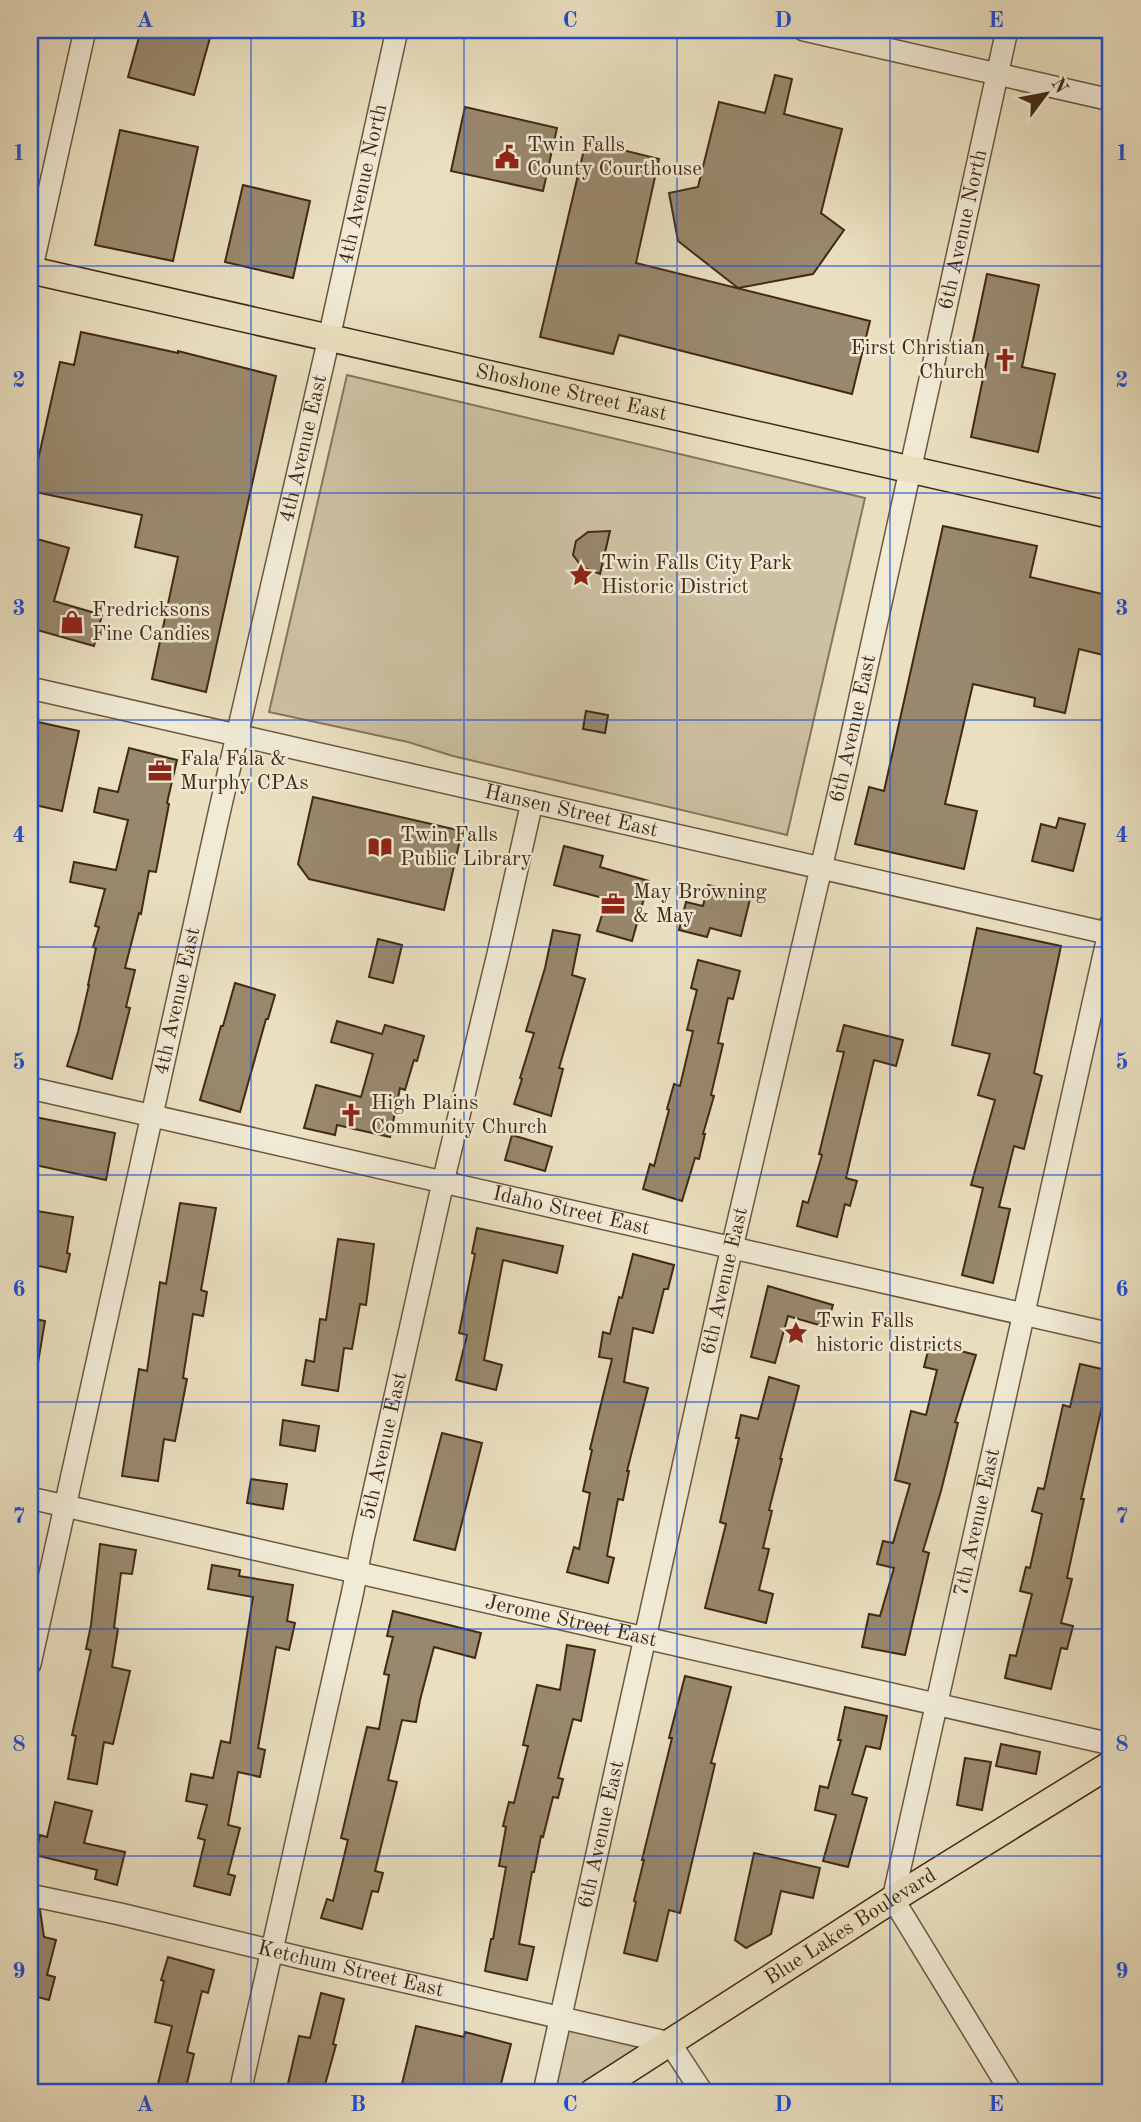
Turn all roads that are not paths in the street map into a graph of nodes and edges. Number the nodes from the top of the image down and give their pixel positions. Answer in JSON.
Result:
{"nodes":[{"id":1,"x":85,"y":30,"type":"edge"},
{"id":2,"x":397,"y":30,"type":"edge"},
{"id":3,"x":804,"y":30,"type":"edge"},
{"id":4,"x":1007,"y":30,"type":"edge"},
{"id":5,"x":996,"y":73,"type":"junction"},
{"id":6,"x":1111,"y":100,"type":"edge"},
{"id":7,"x":30,"y":272,"type":"edge"},
{"id":8,"x":329,"y":338,"type":"junction"},
{"id":9,"x":911,"y":469,"type":"junction"},
{"id":10,"x":1111,"y":515,"type":"edge"},
{"id":11,"x":30,"y":688,"type":"edge"},
{"id":12,"x":239,"y":735,"type":"junction"},
{"id":13,"x":532,"y":802,"type":"junction"},
{"id":14,"x":820,"y":868,"type":"junction"},
{"id":15,"x":1110,"y":930,"type":"edge"},
{"id":16,"x":30,"y":1088,"type":"edge"},
{"id":17,"x":153,"y":1116,"type":"junction"},
{"id":18,"x":443,"y":1182,"type":"junction"},
{"id":19,"x":732,"y":1246,"type":"junction"},
{"id":20,"x":1024,"y":1313,"type":"junction"},
{"id":21,"x":1111,"y":1334,"type":"edge"},
{"id":22,"x":30,"y":1498,"type":"edge"},
{"id":23,"x":65,"y":1506,"type":"junction"},
{"id":24,"x":356,"y":1572,"type":"junction"},
{"id":25,"x":645,"y":1637,"type":"junction"},
{"id":26,"x":30,"y":1664,"type":"edge"},
{"id":27,"x":937,"y":1703,"type":"junction"},
{"id":28,"x":1111,"y":1744,"type":"edge"},
{"id":29,"x":1111,"y":1764,"type":"edge"},
{"id":30,"x":30,"y":1895,"type":"edge"},
{"id":31,"x":893,"y":1899,"type":"junction"},
{"id":32,"x":271,"y":1951,"type":"junction"},
{"id":33,"x":560,"y":2017,"type":"junction"},
{"id":34,"x":670,"y":2043,"type":"junction"},
{"id":35,"x":240,"y":2092,"type":"edge"},
{"id":36,"x":544,"y":2092,"type":"edge"},
{"id":37,"x":593,"y":2092,"type":"edge"},
{"id":38,"x":702,"y":2092,"type":"edge"},
{"id":39,"x":1011,"y":2092,"type":"edge"}],
"edges":[{"from":1,"to":7,"type":"street"},
{"from":2,"to":8,"type":"street","name":"4th Avenue North"},
{"from":3,"to":5,"type":"street"},
{"from":4,"to":5,"type":"street","name":"6th Avenue North"},
{"from":5,"to":6,"type":"street"},
{"from":5,"to":9,"type":"street","name":"6th Avenue North"},
{"from":7,"to":8,"type":"main road","name":"Shoshone Street East"},
{"from":8,"to":9,"type":"main road","name":"Shoshone Street East"},
{"from":8,"to":12,"type":"street","name":"4th Avenue East"},
{"from":9,"to":10,"type":"main road","name":"Shoshone Street East"},
{"from":9,"to":14,"type":"street","name":"6th Avenue East"},
{"from":11,"to":12,"type":"street","name":"Hansen Street East"},
{"from":12,"to":13,"type":"street","name":"Hansen Street East"},
{"from":12,"to":17,"type":"street","name":"4th Avenue East"},
{"from":13,"to":14,"type":"street","name":"Hansen Street East"},
{"from":13,"to":18,"type":"street","name":"5th Avenue East"},
{"from":14,"to":15,"type":"street","name":"Hansen Street East"},
{"from":14,"to":19,"type":"street","name":"6th Avenue East"},
{"from":15,"to":20,"type":"street","name":"7th Avenue East"},
{"from":16,"to":17,"type":"street","name":"Idaho Street East"},
{"from":17,"to":18,"type":"street","name":"Idaho Street East"},
{"from":17,"to":23,"type":"street","name":"4th Avenue East"},
{"from":18,"to":19,"type":"street","name":"Idaho Street East"},
{"from":18,"to":24,"type":"street","name":"5th Avenue East"},
{"from":19,"to":20,"type":"street","name":"Idaho Street East"},
{"from":19,"to":25,"type":"street","name":"6th Avenue East"},
{"from":20,"to":21,"type":"street","name":"Idaho Street East"},
{"from":20,"to":27,"type":"street","name":"7th Avenue East"},
{"from":22,"to":23,"type":"street","name":"Jerome Street East"},
{"from":23,"to":24,"type":"street","name":"Jerome Street East"},
{"from":23,"to":26,"type":"street","name":"4th Avenue East"},
{"from":24,"to":25,"type":"street","name":"Jerome Street East"},
{"from":24,"to":32,"type":"street","name":"5th Avenue East"},
{"from":25,"to":27,"type":"street","name":"Jerome Street East"},
{"from":25,"to":33,"type":"street","name":"6th Avenue East"},
{"from":27,"to":28,"type":"street","name":"Jerome Street East"},
{"from":27,"to":31,"type":"street","name":"7th Avenue East"},
{"from":29,"to":31,"type":"main road","name":"Blue Lakes Boulevard"},
{"from":30,"to":32,"type":"street","name":"Ketchum Street East"},
{"from":31,"to":34,"type":"main road","name":"Blue Lakes Boulevard"},
{"from":31,"to":39,"type":"street"},
{"from":32,"to":33,"type":"street","name":"Ketchum Street East"},
{"from":32,"to":35,"type":"street","name":"5th Avenue East"},
{"from":33,"to":34,"type":"street","name":"Ketchum Street East"},
{"from":33,"to":36,"type":"street","name":"6th Avenue East"},
{"from":34,"to":37,"type":"main road","name":"Blue Lakes Boulevard"},
{"from":34,"to":38,"type":"street"}]}
